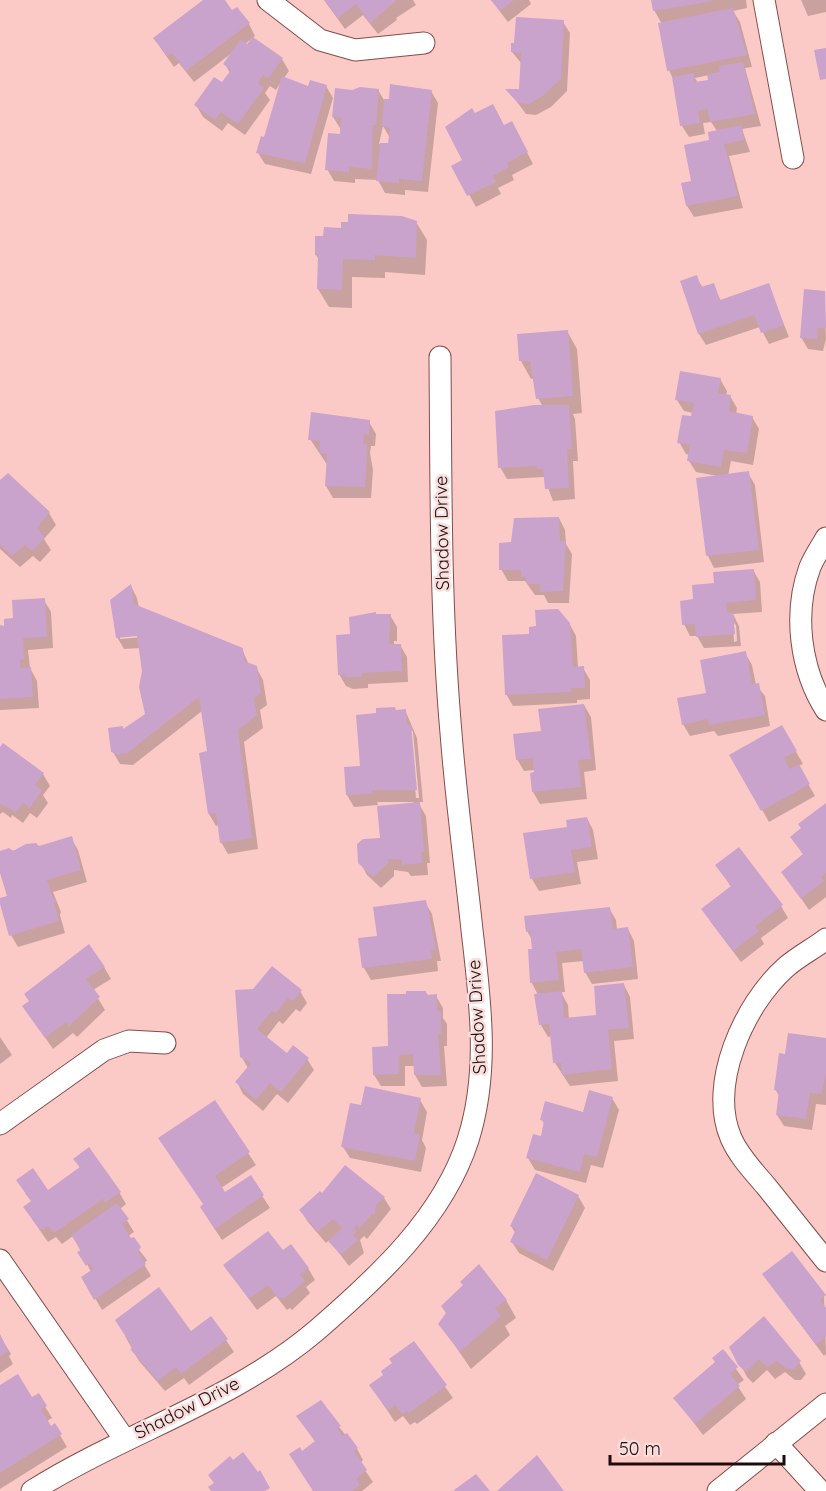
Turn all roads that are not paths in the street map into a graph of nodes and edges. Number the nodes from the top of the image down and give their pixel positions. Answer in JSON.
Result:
{"nodes":[{"id":1,"x":268,"y":0,"type":"edge"},
{"id":2,"x":764,"y":0,"type":"edge"},
{"id":3,"x":424,"y":43,"type":"dead end"},
{"id":4,"x":793,"y":158,"type":"dead end"},
{"id":5,"x":440,"y":357,"type":"dead end"},
{"id":6,"x":826,"y":538,"type":"edge"},
{"id":7,"x":826,"y":710,"type":"edge"},
{"id":8,"x":826,"y":939,"type":"edge"},
{"id":9,"x":165,"y":1043,"type":"dead end"},
{"id":10,"x":0,"y":1124,"type":"edge"},
{"id":11,"x":0,"y":1260,"type":"edge"},
{"id":12,"x":826,"y":1261,"type":"edge"},
{"id":13,"x":826,"y":1404,"type":"edge"},
{"id":14,"x":125,"y":1440,"type":"junction"},
{"id":15,"x":776,"y":1443,"type":"junction"},
{"id":16,"x":32,"y":1491,"type":"edge"},
{"id":17,"x":718,"y":1491,"type":"edge"},
{"id":18,"x":820,"y":1491,"type":"edge"}],
"edges":[{"from":1,"to":3,"type":"street"},
{"from":2,"to":4,"type":"street"},
{"from":5,"to":14,"type":"street","name":"Shadow Drive"},
{"from":6,"to":7,"type":"street"},
{"from":8,"to":12,"type":"street"},
{"from":9,"to":10,"type":"street"},
{"from":11,"to":14,"type":"street"},
{"from":13,"to":15,"type":"street"},
{"from":14,"to":16,"type":"street","name":"Shadow Drive"},
{"from":15,"to":17,"type":"street"},
{"from":15,"to":18,"type":"street"}]}
